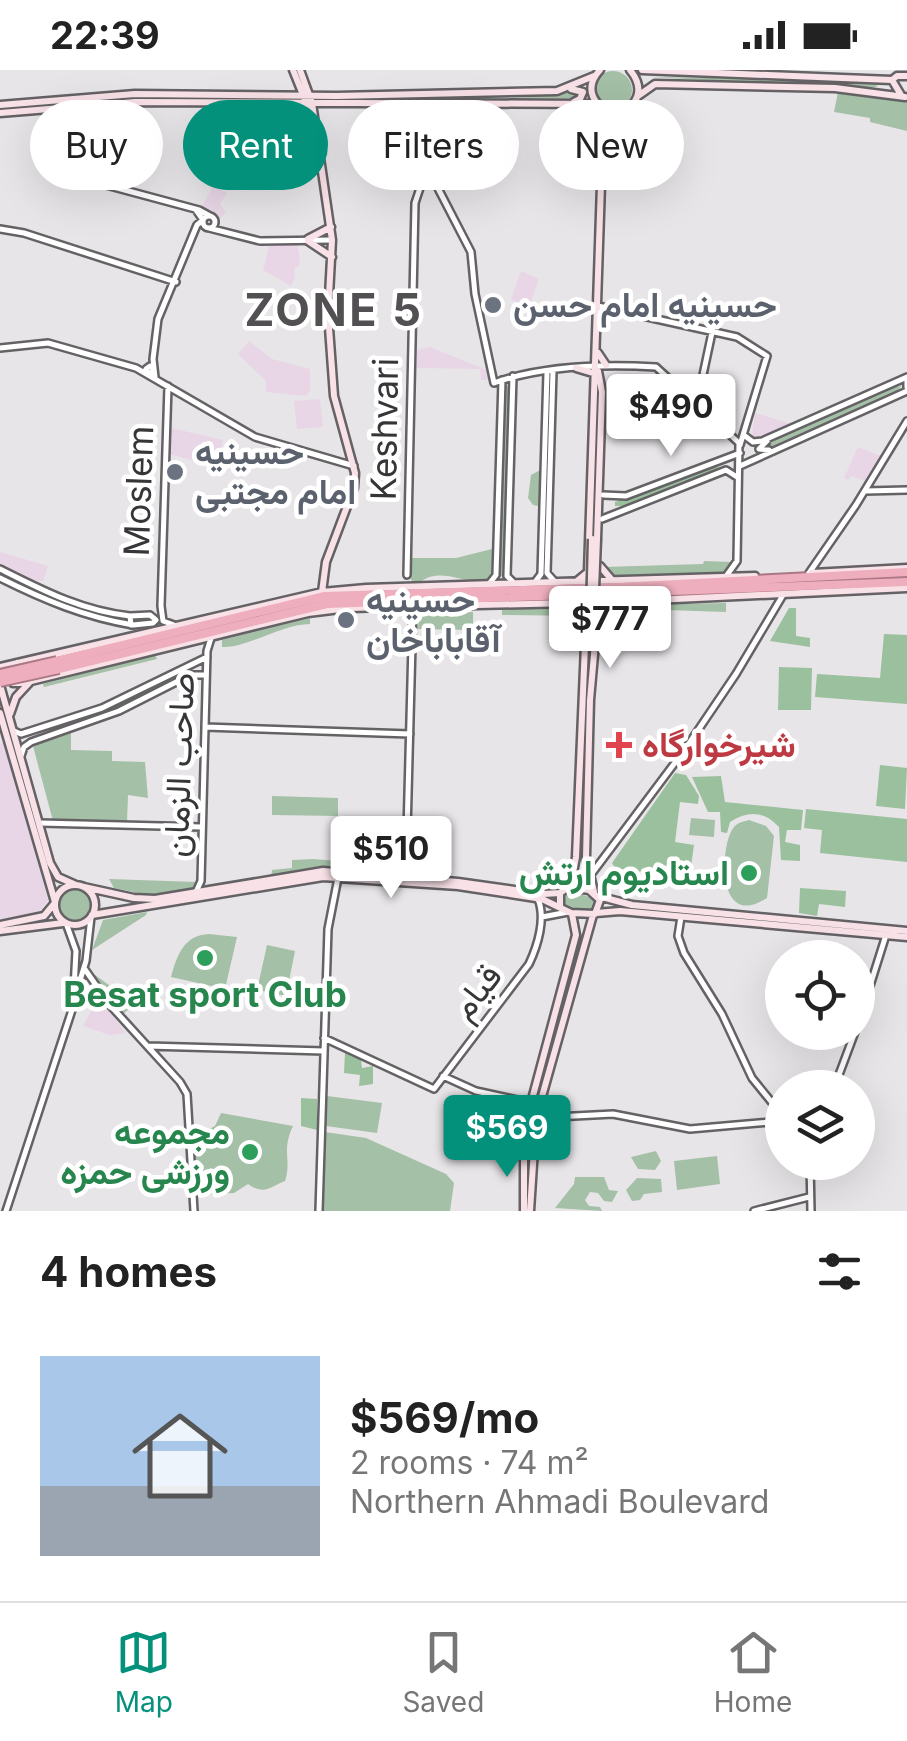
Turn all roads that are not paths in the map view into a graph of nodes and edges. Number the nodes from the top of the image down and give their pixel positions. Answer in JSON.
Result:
{"nodes":[{"id":1,"x":653,"y":70,"type":"edge"},
{"id":2,"x":875,"y":70,"type":"edge"},
{"id":3,"x":885,"y":70,"type":"edge"},
{"id":4,"x":636,"y":71,"type":"edge"},
{"id":5,"x":296,"y":72,"type":"edge"},
{"id":6,"x":598,"y":72,"type":"edge"},
{"id":7,"x":903,"y":73,"type":"edge"},
{"id":8,"x":868,"y":78,"type":"junction"},
{"id":9,"x":892,"y":79,"type":"junction"},
{"id":10,"x":654,"y":84,"type":"junction"},
{"id":11,"x":557,"y":91,"type":"junction"},
{"id":12,"x":872,"y":92,"type":"junction"},
{"id":13,"x":398,"y":95,"type":"junction"},
{"id":14,"x":638,"y":96,"type":"junction"},
{"id":15,"x":906,"y":97,"type":"edge"},
{"id":16,"x":277,"y":98,"type":"junction"},
{"id":17,"x":308,"y":99,"type":"junction"},
{"id":18,"x":398,"y":100,"type":"edge"},
{"id":19,"x":578,"y":100,"type":"edge"},
{"id":20,"x":595,"y":100,"type":"edge"},
{"id":21,"x":636,"y":100,"type":"edge"},
{"id":22,"x":163,"y":101,"type":"edge"},
{"id":23,"x":329,"y":104,"type":"joint"},
{"id":24,"x":348,"y":104,"type":"edge"},
{"id":25,"x":0,"y":105,"type":"edge"},
{"id":26,"x":30,"y":110,"type":"edge"},
{"id":27,"x":0,"y":113,"type":"edge"},
{"id":28,"x":123,"y":190,"type":"edge"},
{"id":29,"x":325,"y":190,"type":"edge"},
{"id":30,"x":601,"y":190,"type":"edge"},
{"id":31,"x":196,"y":210,"type":"junction"},
{"id":32,"x":212,"y":218,"type":"junction"},
{"id":33,"x":206,"y":226,"type":"junction"},
{"id":34,"x":0,"y":228,"type":"edge"},
{"id":35,"x":231,"y":233,"type":"junction"},
{"id":36,"x":332,"y":234,"type":"junction"},
{"id":37,"x":308,"y":240,"type":"junction"},
{"id":38,"x":333,"y":258,"type":"junction"},
{"id":39,"x":176,"y":282,"type":"junction"},
{"id":40,"x":598,"y":306,"type":"junction"},
{"id":41,"x":717,"y":308,"type":"dead end"},
{"id":42,"x":712,"y":332,"type":"junction"},
{"id":43,"x":0,"y":348,"type":"edge"},
{"id":44,"x":576,"y":368,"type":"joint"},
{"id":45,"x":599,"y":368,"type":"junction"},
{"id":46,"x":150,"y":370,"type":"junction"},
{"id":47,"x":550,"y":372,"type":"junction"},
{"id":48,"x":513,"y":376,"type":"junction"},
{"id":49,"x":907,"y":378,"type":"edge"},
{"id":50,"x":502,"y":382,"type":"junction"},
{"id":51,"x":893,"y":383,"type":"junction"},
{"id":52,"x":168,"y":386,"type":"junction"},
{"id":53,"x":513,"y":386,"type":"junction"},
{"id":54,"x":907,"y":389,"type":"edge"},
{"id":55,"x":899,"y":395,"type":"junction"},
{"id":56,"x":697,"y":404,"type":"junction"},
{"id":57,"x":907,"y":420,"type":"edge"},
{"id":58,"x":777,"y":435,"type":"junction"},
{"id":59,"x":744,"y":436,"type":"junction"},
{"id":60,"x":740,"y":444,"type":"junction"},
{"id":61,"x":787,"y":446,"type":"junction"},
{"id":62,"x":740,"y":453,"type":"junction"},
{"id":63,"x":596,"y":454,"type":"junction"},
{"id":64,"x":354,"y":466,"type":"junction"},
{"id":65,"x":701,"y":466,"type":"junction"},
{"id":66,"x":740,"y":466,"type":"junction"},
{"id":67,"x":705,"y":478,"type":"junction"},
{"id":68,"x":739,"y":479,"type":"junction"},
{"id":69,"x":907,"y":490,"type":"edge"},
{"id":70,"x":865,"y":491,"type":"junction"},
{"id":71,"x":603,"y":495,"type":"dead end"},
{"id":72,"x":616,"y":502,"type":"junction"},
{"id":73,"x":624,"y":510,"type":"junction"},
{"id":74,"x":602,"y":519,"type":"dead end"},
{"id":75,"x":737,"y":561,"type":"junction"},
{"id":76,"x":588,"y":568,"type":"junction"},
{"id":77,"x":0,"y":569,"type":"edge"},
{"id":78,"x":907,"y":570,"type":"edge"},
{"id":79,"x":324,"y":572,"type":"junction"},
{"id":80,"x":810,"y":573,"type":"junction"},
{"id":81,"x":10,"y":574,"type":"junction"},
{"id":82,"x":544,"y":574,"type":"junction"},
{"id":83,"x":407,"y":575,"type":"junction"},
{"id":84,"x":496,"y":575,"type":"junction"},
{"id":85,"x":789,"y":575,"type":"junction"},
{"id":86,"x":506,"y":576,"type":"junction"},
{"id":87,"x":748,"y":576,"type":"junction"},
{"id":88,"x":699,"y":578,"type":"junction"},
{"id":89,"x":724,"y":578,"type":"junction"},
{"id":90,"x":800,"y":578,"type":"junction"},
{"id":91,"x":883,"y":579,"type":"junction"},
{"id":92,"x":3,"y":580,"type":"edge"},
{"id":93,"x":867,"y":580,"type":"junction"},
{"id":94,"x":576,"y":582,"type":"junction"},
{"id":95,"x":558,"y":583,"type":"junction"},
{"id":96,"x":516,"y":584,"type":"junction"},
{"id":97,"x":690,"y":584,"type":"junction"},
{"id":98,"x":487,"y":585,"type":"junction"},
{"id":99,"x":531,"y":585,"type":"junction"},
{"id":100,"x":907,"y":585,"type":"edge"},
{"id":101,"x":440,"y":586,"type":"junction"},
{"id":102,"x":394,"y":587,"type":"junction"},
{"id":103,"x":415,"y":587,"type":"junction"},
{"id":104,"x":812,"y":588,"type":"junction"},
{"id":105,"x":339,"y":590,"type":"junction"},
{"id":106,"x":616,"y":591,"type":"junction"},
{"id":107,"x":322,"y":592,"type":"junction"},
{"id":108,"x":707,"y":592,"type":"junction"},
{"id":109,"x":784,"y":594,"type":"junction"},
{"id":110,"x":799,"y":594,"type":"junction"},
{"id":111,"x":301,"y":596,"type":"junction"},
{"id":112,"x":457,"y":596,"type":"junction"},
{"id":113,"x":162,"y":597,"type":"junction"},
{"id":114,"x":542,"y":598,"type":"junction"},
{"id":115,"x":718,"y":598,"type":"junction"},
{"id":116,"x":568,"y":602,"type":"junction"},
{"id":117,"x":348,"y":603,"type":"junction"},
{"id":118,"x":282,"y":604,"type":"junction"},
{"id":119,"x":437,"y":606,"type":"junction"},
{"id":120,"x":361,"y":607,"type":"junction"},
{"id":121,"x":413,"y":607,"type":"junction"},
{"id":122,"x":141,"y":614,"type":"junction"},
{"id":123,"x":127,"y":615,"type":"junction"},
{"id":124,"x":278,"y":615,"type":"junction"},
{"id":125,"x":159,"y":620,"type":"junction"},
{"id":126,"x":597,"y":620,"type":"junction"},
{"id":127,"x":586,"y":621,"type":"junction"},
{"id":128,"x":196,"y":623,"type":"junction"},
{"id":129,"x":122,"y":624,"type":"junction"},
{"id":130,"x":178,"y":625,"type":"junction"},
{"id":131,"x":261,"y":625,"type":"junction"},
{"id":132,"x":136,"y":628,"type":"junction"},
{"id":133,"x":211,"y":638,"type":"junction"},
{"id":134,"x":198,"y":641,"type":"junction"},
{"id":135,"x":207,"y":654,"type":"junction"},
{"id":136,"x":13,"y":664,"type":"junction"},
{"id":137,"x":57,"y":665,"type":"junction"},
{"id":138,"x":182,"y":666,"type":"junction"},
{"id":139,"x":0,"y":670,"type":"edge"},
{"id":140,"x":190,"y":674,"type":"junction"},
{"id":141,"x":206,"y":675,"type":"junction"},
{"id":142,"x":30,"y":682,"type":"junction"},
{"id":143,"x":0,"y":684,"type":"edge"},
{"id":144,"x":586,"y":699,"type":"junction"},
{"id":145,"x":0,"y":712,"type":"edge"},
{"id":146,"x":11,"y":720,"type":"junction"},
{"id":147,"x":205,"y":727,"type":"junction"},
{"id":148,"x":31,"y":731,"type":"junction"},
{"id":149,"x":14,"y":732,"type":"junction"},
{"id":150,"x":410,"y":734,"type":"junction"},
{"id":151,"x":36,"y":740,"type":"junction"},
{"id":152,"x":21,"y":756,"type":"junction"},
{"id":153,"x":584,"y":780,"type":"junction"},
{"id":154,"x":40,"y":824,"type":"junction"},
{"id":155,"x":202,"y":827,"type":"junction"},
{"id":156,"x":597,"y":863,"type":"junction"},
{"id":157,"x":586,"y":864,"type":"junction"},
{"id":158,"x":406,"y":869,"type":"junction"},
{"id":159,"x":58,"y":877,"type":"junction"},
{"id":160,"x":338,"y":878,"type":"junction"},
{"id":161,"x":399,"y":878,"type":"junction"},
{"id":162,"x":589,"y":878,"type":"junction"},
{"id":163,"x":418,"y":879,"type":"junction"},
{"id":164,"x":48,"y":881,"type":"junction"},
{"id":165,"x":201,"y":881,"type":"junction"},
{"id":166,"x":80,"y":886,"type":"junction"},
{"id":167,"x":207,"y":890,"type":"junction"},
{"id":168,"x":561,"y":891,"type":"junction"},
{"id":169,"x":196,"y":892,"type":"junction"},
{"id":170,"x":114,"y":893,"type":"junction"},
{"id":171,"x":596,"y":894,"type":"junction"},
{"id":172,"x":544,"y":898,"type":"junction"},
{"id":173,"x":55,"y":902,"type":"junction"},
{"id":174,"x":560,"y":907,"type":"junction"},
{"id":175,"x":621,"y":907,"type":"junction"},
{"id":176,"x":117,"y":912,"type":"junction"},
{"id":177,"x":570,"y":912,"type":"junction"},
{"id":178,"x":594,"y":914,"type":"junction"},
{"id":179,"x":92,"y":916,"type":"junction"},
{"id":180,"x":666,"y":916,"type":"junction"},
{"id":181,"x":542,"y":917,"type":"junction"},
{"id":182,"x":681,"y":917,"type":"junction"},
{"id":183,"x":46,"y":920,"type":"junction"},
{"id":184,"x":66,"y":923,"type":"junction"},
{"id":185,"x":0,"y":928,"type":"edge"},
{"id":186,"x":678,"y":928,"type":"junction"},
{"id":187,"x":838,"y":929,"type":"junction"},
{"id":188,"x":576,"y":930,"type":"junction"},
{"id":189,"x":588,"y":932,"type":"junction"},
{"id":190,"x":907,"y":934,"type":"edge"},
{"id":191,"x":886,"y":935,"type":"junction"},
{"id":192,"x":88,"y":945,"type":"junction"},
{"id":193,"x":76,"y":948,"type":"junction"},
{"id":194,"x":84,"y":968,"type":"junction"},
{"id":195,"x":875,"y":970,"type":"edge"},
{"id":196,"x":92,"y":983,"type":"junction"},
{"id":197,"x":76,"y":990,"type":"junction"},
{"id":198,"x":92,"y":994,"type":"junction"},
{"id":199,"x":108,"y":1004,"type":"junction"},
{"id":200,"x":74,"y":1007,"type":"junction"},
{"id":201,"x":324,"y":1038,"type":"junction"},
{"id":202,"x":551,"y":1045,"type":"junction"},
{"id":203,"x":148,"y":1046,"type":"junction"},
{"id":204,"x":324,"y":1051,"type":"junction"},
{"id":205,"x":443,"y":1076,"type":"junction"},
{"id":206,"x":765,"y":1095,"type":"edge"},
{"id":207,"x":531,"y":1103,"type":"junction"},
{"id":208,"x":536,"y":1118,"type":"junction"},
{"id":209,"x":765,"y":1120,"type":"edge"},
{"id":210,"x":809,"y":1180,"type":"edge"},
{"id":211,"x":528,"y":1183,"type":"junction"},
{"id":212,"x":809,"y":1197,"type":"junction"},
{"id":213,"x":4,"y":1210,"type":"edge"},
{"id":214,"x":194,"y":1211,"type":"edge"},
{"id":215,"x":319,"y":1211,"type":"edge"},
{"id":216,"x":530,"y":1211,"type":"edge"},
{"id":217,"x":754,"y":1211,"type":"edge"},
{"id":218,"x":811,"y":1211,"type":"edge"}],
"edges":[{"from":1,"to":4,"type":"main road"},
{"from":1,"to":8,"type":"main road"},
{"from":1,"to":10,"type":"main road"},
{"from":2,"to":8,"type":"main road"},
{"from":3,"to":9,"type":"street"},
{"from":4,"to":14,"type":"main road"},
{"from":5,"to":16,"type":"main road"},
{"from":5,"to":17,"type":"main road"},
{"from":6,"to":11,"type":"main road"},
{"from":6,"to":20,"type":"main road"},
{"from":7,"to":9,"type":"main road"},
{"from":8,"to":9,"type":"main road"},
{"from":8,"to":12,"type":"main road"},
{"from":9,"to":15,"type":"main road"},
{"from":10,"to":12,"type":"main road"},
{"from":10,"to":14,"type":"main road"},
{"from":11,"to":13,"type":"main road"},
{"from":11,"to":19,"type":"main road"},
{"from":12,"to":15,"type":"main road"},
{"from":13,"to":17,"type":"main road"},
{"from":13,"to":18,"type":"main road"},
{"from":14,"to":21,"type":"main road"},
{"from":16,"to":17,"type":"main road"},
{"from":16,"to":22,"type":"main road"},
{"from":16,"to":25,"type":"main road"},
{"from":17,"to":23,"type":"main road"},
{"from":23,"to":24,"type":"main road"},
{"from":26,"to":27,"type":"main road"},
{"from":28,"to":31,"type":"street"},
{"from":29,"to":36,"type":"main road"},
{"from":30,"to":40,"type":"main road"},
{"from":31,"to":32,"type":"street"},
{"from":31,"to":33,"type":"street"},
{"from":32,"to":33,"type":"street"},
{"from":32,"to":35,"type":"street"},
{"from":33,"to":35,"type":"street"},
{"from":33,"to":39,"type":"street"},
{"from":34,"to":39,"type":"street"},
{"from":35,"to":37,"type":"street"},
{"from":36,"to":37,"type":"main road"},
{"from":36,"to":37,"type":"street"},
{"from":36,"to":38,"type":"main road"},
{"from":37,"to":38,"type":"main road"},
{"from":38,"to":64,"type":"main road"},
{"from":39,"to":46,"type":"street"},
{"from":40,"to":42,"type":"street"},
{"from":40,"to":45,"type":"main road"},
{"from":41,"to":42,"type":"street"},
{"from":42,"to":56,"type":"street"},
{"from":42,"to":59,"type":"street"},
{"from":43,"to":46,"type":"street"},
{"from":44,"to":45,"type":"main road"},
{"from":44,"to":47,"type":"street"},
{"from":45,"to":56,"type":"street"},
{"from":45,"to":63,"type":"main road"},
{"from":46,"to":52,"type":"street"},
{"from":47,"to":48,"type":"street"},
{"from":47,"to":82,"type":"street"},
{"from":48,"to":50,"type":"street"},
{"from":48,"to":53,"type":"street"},
{"from":49,"to":51,"type":"street"},
{"from":49,"to":54,"type":"street"},
{"from":50,"to":53,"type":"street"},
{"from":50,"to":83,"type":"street","name":"Keshvari"},
{"from":50,"to":84,"type":"street"},
{"from":51,"to":55,"type":"street"},
{"from":51,"to":58,"type":"street"},
{"from":52,"to":64,"type":"street"},
{"from":52,"to":113,"type":"street","name":"Moslem"},
{"from":53,"to":86,"type":"street"},
{"from":54,"to":55,"type":"street"},
{"from":55,"to":61,"type":"street"},
{"from":56,"to":60,"type":"street"},
{"from":57,"to":70,"type":"street"},
{"from":58,"to":59,"type":"street"},
{"from":58,"to":61,"type":"street"},
{"from":59,"to":60,"type":"street"},
{"from":60,"to":62,"type":"street"},
{"from":61,"to":66,"type":"street"},
{"from":62,"to":65,"type":"street"},
{"from":62,"to":66,"type":"street"},
{"from":63,"to":76,"type":"main road"},
{"from":63,"to":144,"type":"main road","bridge":true},
{"from":64,"to":79,"type":"main road"},
{"from":65,"to":67,"type":"street"},
{"from":65,"to":72,"type":"street"},
{"from":66,"to":68,"type":"street"},
{"from":67,"to":68,"type":"street"},
{"from":67,"to":73,"type":"street"},
{"from":68,"to":75,"type":"street"},
{"from":69,"to":70,"type":"street"},
{"from":70,"to":80,"type":"street"},
{"from":71,"to":72,"type":"street"},
{"from":72,"to":73,"type":"street"},
{"from":73,"to":74,"type":"street"},
{"from":75,"to":87,"type":"street"},
{"from":75,"to":89,"type":"street"},
{"from":76,"to":94,"type":"main road"},
{"from":76,"to":106,"type":"main road"},
{"from":77,"to":81,"type":"street"},
{"from":78,"to":80,"type":"main road"},
{"from":78,"to":91,"type":"highway"},
{"from":79,"to":105,"type":"main road"},
{"from":79,"to":107,"type":"main road"},
{"from":80,"to":85,"type":"main road"},
{"from":81,"to":92,"type":"street"},
{"from":81,"to":123,"type":"street"},
{"from":82,"to":95,"type":"street"},
{"from":82,"to":99,"type":"street"},
{"from":83,"to":102,"type":"street"},
{"from":83,"to":103,"type":"street"},
{"from":84,"to":86,"type":"street"},
{"from":84,"to":98,"type":"street"},
{"from":85,"to":87,"type":"main road"},
{"from":85,"to":90,"type":"highway"},
{"from":86,"to":96,"type":"street"},
{"from":87,"to":89,"type":"main road"},
{"from":88,"to":89,"type":"main road"},
{"from":88,"to":97,"type":"highway"},
{"from":88,"to":106,"type":"main road"},
{"from":90,"to":93,"type":"highway"},
{"from":90,"to":97,"type":"highway"},
{"from":91,"to":93,"type":"highway"},
{"from":91,"to":100,"type":"highway"},
{"from":92,"to":129,"type":"street"},
{"from":93,"to":104,"type":"highway"},
{"from":94,"to":95,"type":"main road"},
{"from":94,"to":106,"type":"main road"},
{"from":95,"to":99,"type":"main road"},
{"from":96,"to":98,"type":"main road"},
{"from":96,"to":99,"type":"main road"},
{"from":97,"to":106,"type":"highway"},
{"from":98,"to":101,"type":"main road"},
{"from":100,"to":110,"type":"main road"},
{"from":101,"to":103,"type":"main road"},
{"from":101,"to":112,"type":"highway"},
{"from":102,"to":103,"type":"main road"},
{"from":102,"to":105,"type":"main road"},
{"from":104,"to":108,"type":"highway"},
{"from":104,"to":110,"type":"highway"},
{"from":105,"to":107,"type":"main road"},
{"from":106,"to":108,"type":"highway"},
{"from":106,"to":112,"type":"highway"},
{"from":106,"to":114,"type":"highway"},
{"from":106,"to":115,"type":"main road"},
{"from":106,"to":116,"type":"main road"},
{"from":106,"to":126,"type":"main road"},
{"from":107,"to":111,"type":"main road"},
{"from":108,"to":115,"type":"highway"},
{"from":109,"to":110,"type":"main road"},
{"from":109,"to":115,"type":"main road"},
{"from":109,"to":156,"type":"street"},
{"from":111,"to":118,"type":"highway"},
{"from":111,"to":128,"type":"main road"},
{"from":112,"to":114,"type":"highway"},
{"from":112,"to":117,"type":"highway"},
{"from":112,"to":118,"type":"highway"},
{"from":112,"to":119,"type":"highway"},
{"from":113,"to":122,"type":"street"},
{"from":113,"to":125,"type":"street","name":"Moslem"},
{"from":114,"to":116,"type":"highway"},
{"from":116,"to":119,"type":"main road"},
{"from":116,"to":127,"type":"main road"},
{"from":117,"to":120,"type":"highway"},
{"from":117,"to":124,"type":"highway"},
{"from":118,"to":128,"type":"highway"},
{"from":119,"to":121,"type":"main road"},
{"from":120,"to":121,"type":"main road"},
{"from":120,"to":131,"type":"main road"},
{"from":121,"to":150,"type":"street"},
{"from":122,"to":123,"type":"street"},
{"from":122,"to":125,"type":"street"},
{"from":123,"to":129,"type":"street"},
{"from":123,"to":132,"type":"street"},
{"from":124,"to":131,"type":"highway"},
{"from":124,"to":137,"type":"highway"},
{"from":125,"to":130,"type":"street"},
{"from":125,"to":132,"type":"street"},
{"from":126,"to":127,"type":"main road"},
{"from":126,"to":144,"type":"main road"},
{"from":127,"to":144,"type":"main road"},
{"from":128,"to":130,"type":"main road"},
{"from":128,"to":137,"type":"highway"},
{"from":129,"to":132,"type":"street"},
{"from":130,"to":132,"type":"main road"},
{"from":131,"to":133,"type":"main road"},
{"from":132,"to":137,"type":"main road"},
{"from":133,"to":134,"type":"main road"},
{"from":133,"to":135,"type":"street","name":"صاحب الزمان"},
{"from":134,"to":135,"type":"street"},
{"from":134,"to":137,"type":"main road"},
{"from":135,"to":138,"type":"street"},
{"from":135,"to":141,"type":"street","name":"صاحب الزمان"},
{"from":136,"to":137,"type":"main road"},
{"from":136,"to":139,"type":"main road"},
{"from":136,"to":142,"type":"main road"},
{"from":137,"to":139,"type":"highway","bridge":true},
{"from":137,"to":142,"type":"main road"},
{"from":137,"to":143,"type":"highway","bridge":true},
{"from":138,"to":140,"type":"street"},
{"from":138,"to":148,"type":"street"},
{"from":140,"to":141,"type":"street"},
{"from":140,"to":151,"type":"street"},
{"from":141,"to":147,"type":"street","name":"صاحب الزمان"},
{"from":142,"to":146,"type":"main road"},
{"from":143,"to":146,"type":"main road"},
{"from":144,"to":153,"type":"main road"},
{"from":145,"to":164,"type":"main road"},
{"from":146,"to":149,"type":"main road"},
{"from":147,"to":150,"type":"street"},
{"from":147,"to":155,"type":"street","name":"صاحب الزمان"},
{"from":148,"to":149,"type":"street"},
{"from":148,"to":151,"type":"street"},
{"from":149,"to":152,"type":"main road"},
{"from":150,"to":158,"type":"street"},
{"from":151,"to":152,"type":"street"},
{"from":152,"to":154,"type":"main road"},
{"from":153,"to":157,"type":"main road"},
{"from":153,"to":168,"type":"main road"},
{"from":154,"to":155,"type":"street"},
{"from":154,"to":159,"type":"main road"},
{"from":155,"to":165,"type":"street","name":"صاحب الزمان"},
{"from":156,"to":157,"type":"street"},
{"from":156,"to":162,"type":"street"},
{"from":157,"to":162,"type":"main road"},
{"from":158,"to":161,"type":"street"},
{"from":158,"to":163,"type":"street"},
{"from":159,"to":164,"type":"main road"},
{"from":159,"to":166,"type":"main road"},
{"from":160,"to":172,"type":"main road"},
{"from":160,"to":176,"type":"main road"},
{"from":160,"to":201,"type":"street"},
{"from":161,"to":163,"type":"main road"},
{"from":161,"to":167,"type":"main road"},
{"from":162,"to":171,"type":"main road"},
{"from":163,"to":172,"type":"main road"},
{"from":164,"to":173,"type":"main road"},
{"from":165,"to":167,"type":"street","name":"صاحب الزمان"},
{"from":165,"to":169,"type":"street","name":"صاحب الزمان"},
{"from":166,"to":170,"type":"main road"},
{"from":166,"to":173,"type":"main road"},
{"from":166,"to":179,"type":"main road"},
{"from":167,"to":169,"type":"main road"},
{"from":168,"to":171,"type":"main road"},
{"from":168,"to":172,"type":"main road"},
{"from":168,"to":174,"type":"main road"},
{"from":169,"to":170,"type":"main road"},
{"from":170,"to":176,"type":"main road"},
{"from":171,"to":175,"type":"main road"},
{"from":171,"to":178,"type":"main road"},
{"from":172,"to":174,"type":"main road"},
{"from":172,"to":181,"type":"street","name":"قیام"},
{"from":173,"to":183,"type":"main road"},
{"from":173,"to":184,"type":"main road"},
{"from":174,"to":177,"type":"main road"},
{"from":175,"to":178,"type":"main road"},
{"from":175,"to":180,"type":"main road"},
{"from":175,"to":187,"type":"main road"},
{"from":176,"to":179,"type":"main road"},
{"from":177,"to":178,"type":"main road"},
{"from":177,"to":181,"type":"street"},
{"from":177,"to":188,"type":"main road"},
{"from":178,"to":189,"type":"main road"},
{"from":179,"to":184,"type":"main road"},
{"from":179,"to":192,"type":"street"},
{"from":180,"to":182,"type":"main road"},
{"from":180,"to":186,"type":"street"},
{"from":181,"to":205,"type":"street","name":"قیام"},
{"from":182,"to":186,"type":"street"},
{"from":182,"to":187,"type":"main road"},
{"from":183,"to":184,"type":"main road"},
{"from":183,"to":185,"type":"main road"},
{"from":184,"to":193,"type":"street"},
{"from":186,"to":206,"type":"street"},
{"from":187,"to":190,"type":"main road"},
{"from":187,"to":191,"type":"main road"},
{"from":188,"to":189,"type":"main road"},
{"from":188,"to":202,"type":"main road"},
{"from":189,"to":202,"type":"main road"},
{"from":190,"to":191,"type":"main road"},
{"from":191,"to":195,"type":"street"},
{"from":192,"to":193,"type":"street"},
{"from":192,"to":194,"type":"street"},
{"from":193,"to":197,"type":"street"},
{"from":194,"to":196,"type":"street"},
{"from":194,"to":197,"type":"street"},
{"from":196,"to":198,"type":"street"},
{"from":196,"to":199,"type":"street"},
{"from":197,"to":198,"type":"street"},
{"from":197,"to":200,"type":"street"},
{"from":198,"to":199,"type":"street"},
{"from":198,"to":200,"type":"street"},
{"from":199,"to":203,"type":"street"},
{"from":200,"to":213,"type":"street"},
{"from":201,"to":204,"type":"street"},
{"from":201,"to":205,"type":"street"},
{"from":202,"to":207,"type":"main road"},
{"from":202,"to":208,"type":"main road"},
{"from":203,"to":204,"type":"street"},
{"from":203,"to":214,"type":"street"},
{"from":204,"to":215,"type":"street"},
{"from":205,"to":207,"type":"street"},
{"from":207,"to":211,"type":"main road"},
{"from":208,"to":209,"type":"street"},
{"from":208,"to":211,"type":"main road"},
{"from":210,"to":212,"type":"street"},
{"from":211,"to":216,"type":"main road"},
{"from":212,"to":217,"type":"street"},
{"from":212,"to":218,"type":"street"}]}
